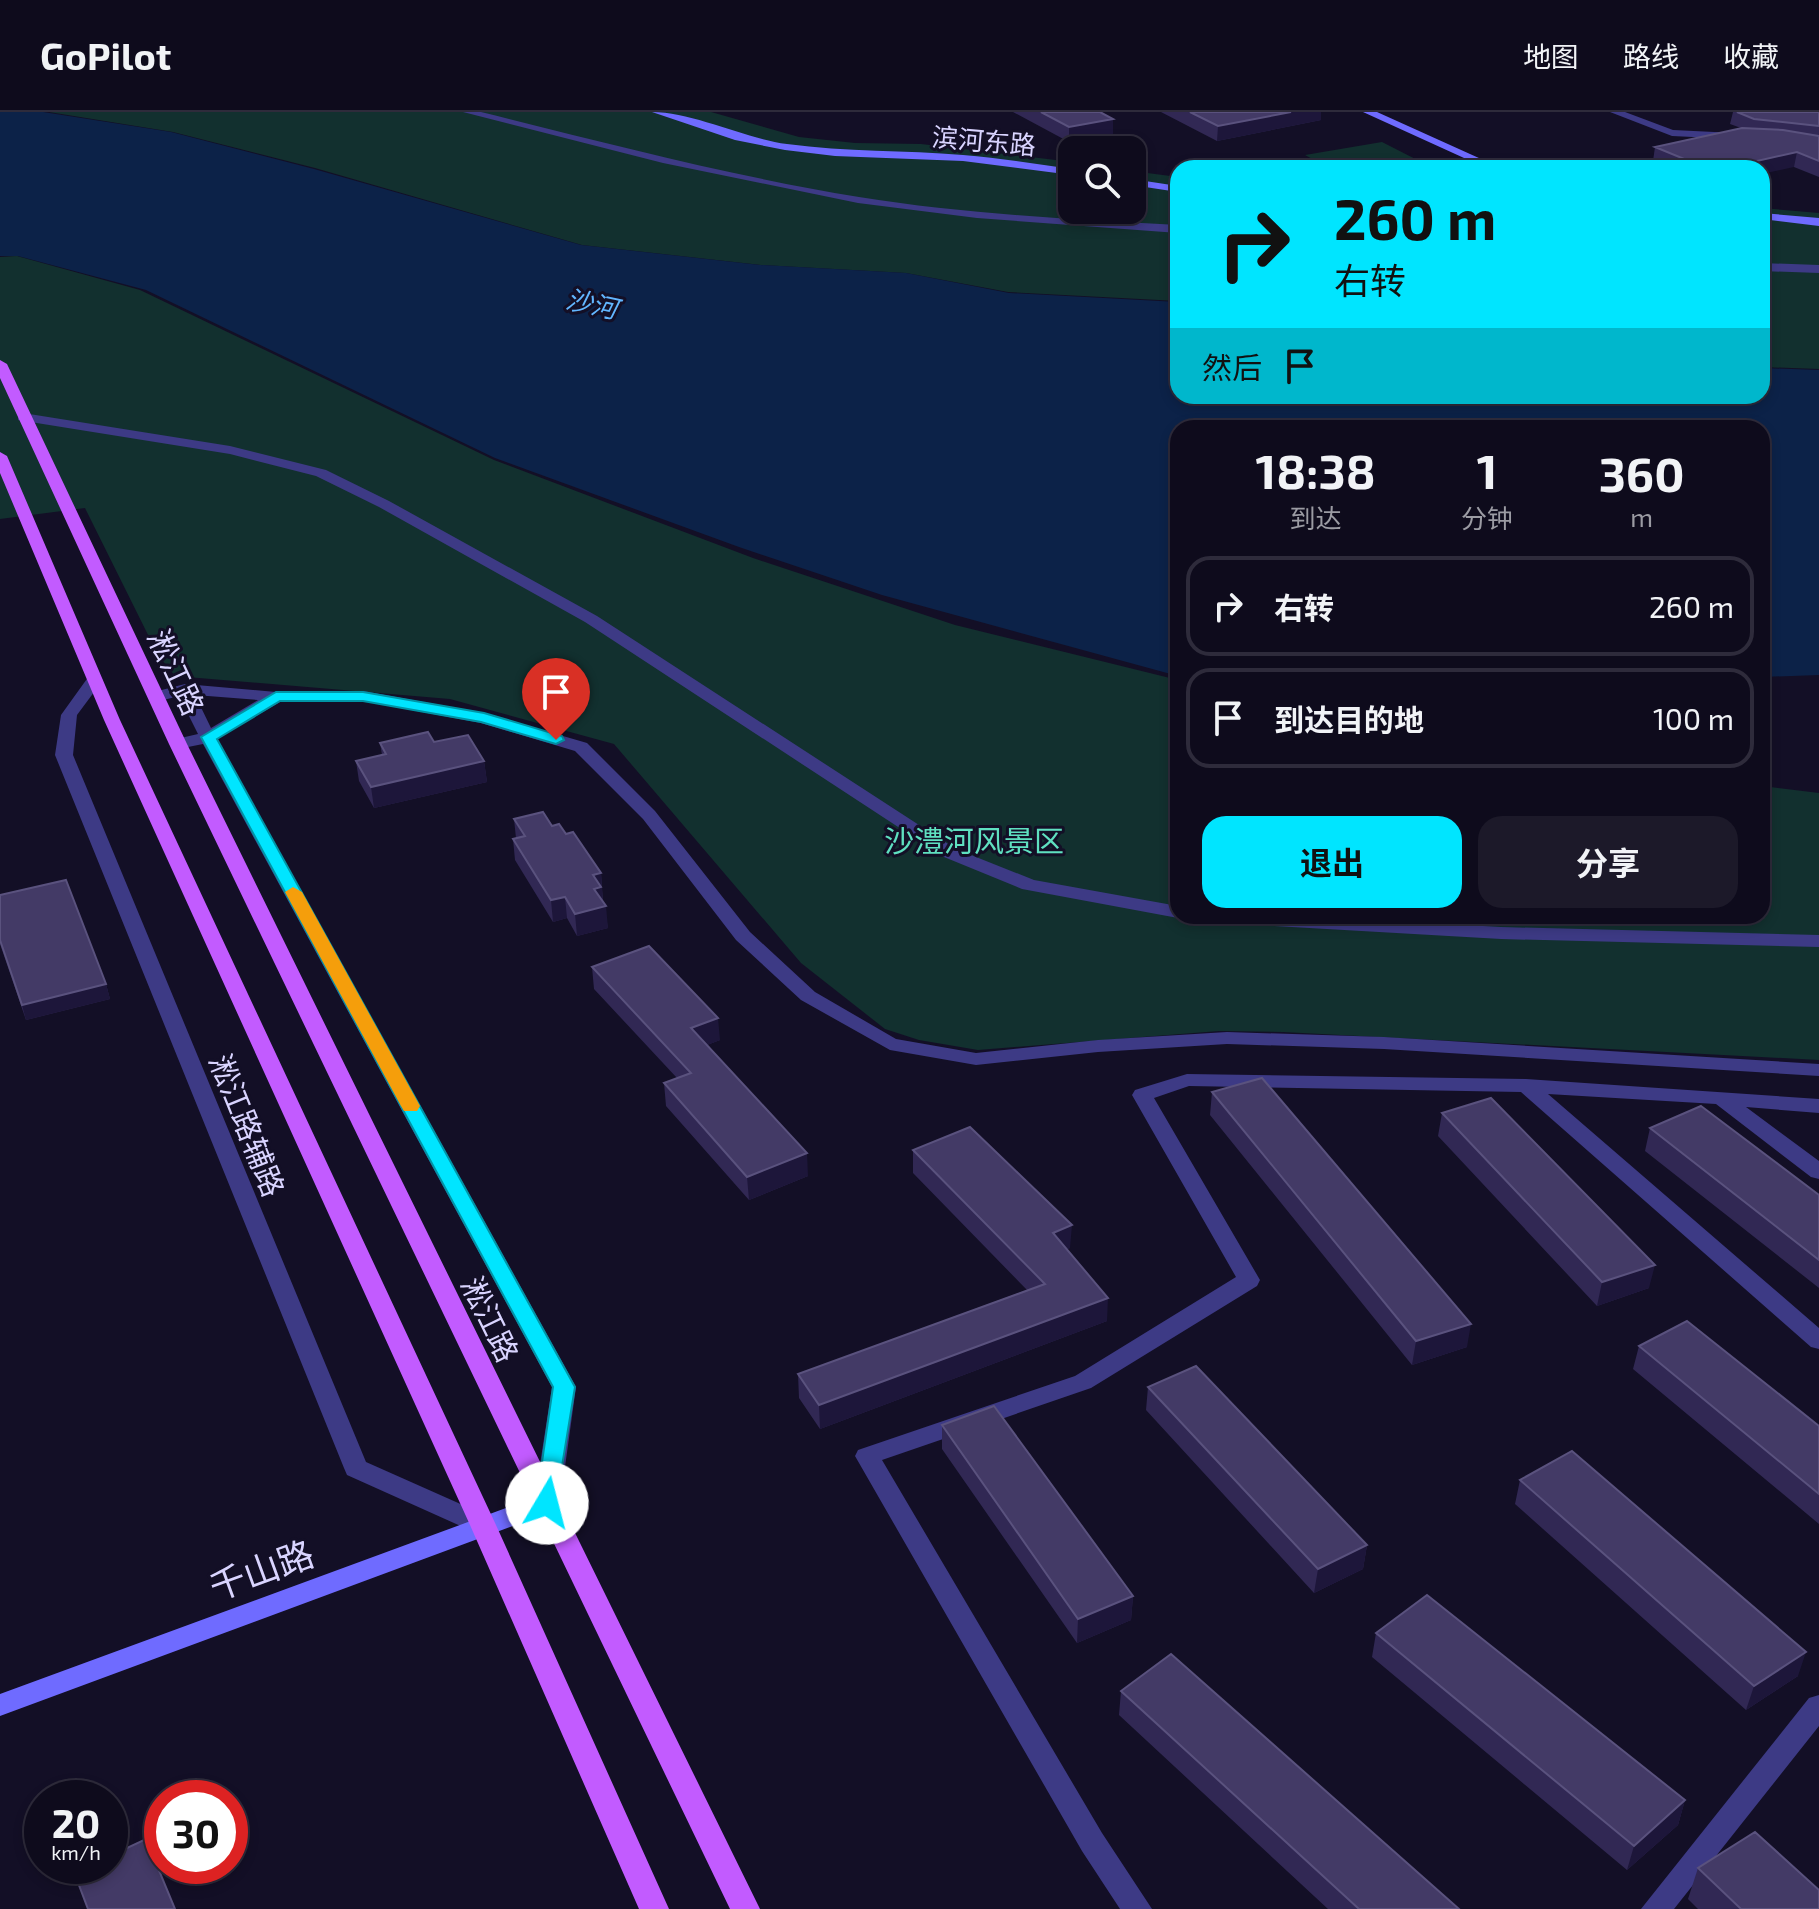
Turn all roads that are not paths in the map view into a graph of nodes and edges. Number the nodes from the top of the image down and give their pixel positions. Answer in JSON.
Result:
{"nodes":[{"id":1,"x":468,"y":112,"type":"edge"},
{"id":2,"x":657,"y":112,"type":"edge"},
{"id":3,"x":1368,"y":112,"type":"edge"},
{"id":4,"x":1615,"y":112,"type":"edge"},
{"id":5,"x":1749,"y":137,"type":"edge"},
{"id":6,"x":1477,"y":160,"type":"edge"},
{"id":7,"x":1058,"y":170,"type":"edge"},
{"id":8,"x":1146,"y":184,"type":"edge"},
{"id":9,"x":1170,"y":188,"type":"edge"},
{"id":10,"x":1770,"y":217,"type":"edge"},
{"id":11,"x":1819,"y":222,"type":"edge"},
{"id":12,"x":1170,"y":228,"type":"edge"},
{"id":13,"x":1770,"y":267,"type":"edge"},
{"id":14,"x":1819,"y":269,"type":"edge"},
{"id":15,"x":0,"y":364,"type":"edge"},
{"id":16,"x":23,"y":417,"type":"junction"},
{"id":17,"x":0,"y":456,"type":"edge"},
{"id":18,"x":95,"y":680,"type":"junction"},
{"id":19,"x":185,"y":689,"type":"junction"},
{"id":20,"x":156,"y":697,"type":"junction"},
{"id":21,"x":276,"y":697,"type":"junction"},
{"id":22,"x":209,"y":737,"type":"junction"},
{"id":23,"x":178,"y":744,"type":"junction"},
{"id":24,"x":1170,"y":911,"type":"edge"},
{"id":25,"x":1346,"y":924,"type":"edge"},
{"id":26,"x":1819,"y":941,"type":"edge"},
{"id":27,"x":1819,"y":1070,"type":"edge"},
{"id":28,"x":1526,"y":1086,"type":"junction"},
{"id":29,"x":1721,"y":1098,"type":"junction"},
{"id":30,"x":1819,"y":1106,"type":"edge"},
{"id":31,"x":1819,"y":1172,"type":"edge"},
{"id":32,"x":1819,"y":1341,"type":"edge"},
{"id":33,"x":547,"y":1503,"type":"junction"},
{"id":34,"x":483,"y":1525,"type":"junction"},
{"id":35,"x":0,"y":1705,"type":"edge"},
{"id":36,"x":1819,"y":1706,"type":"edge"},
{"id":37,"x":654,"y":1909,"type":"edge"},
{"id":38,"x":745,"y":1909,"type":"edge"},
{"id":39,"x":1137,"y":1909,"type":"edge"},
{"id":40,"x":1656,"y":1909,"type":"edge"}],
"edges":[{"from":1,"to":12,"type":"street"},
{"from":2,"to":7,"type":"street","name":"滨河东路"},
{"from":3,"to":6,"type":"street"},
{"from":4,"to":5,"type":"street"},
{"from":8,"to":9,"type":"street"},
{"from":10,"to":11,"type":"street"},
{"from":13,"to":14,"type":"street"},
{"from":15,"to":16,"type":"main road","name":"淞江路"},
{"from":16,"to":20,"type":"main road","name":"淞江路"},
{"from":16,"to":24,"type":"street"},
{"from":17,"to":18,"type":"main road"},
{"from":18,"to":34,"type":"main road"},
{"from":18,"to":34,"type":"street","name":"淞江路辅路"},
{"from":19,"to":20,"type":"street"},
{"from":19,"to":21,"type":"street"},
{"from":19,"to":22,"type":"street"},
{"from":20,"to":23,"type":"main road","name":"淞江路"},
{"from":21,"to":22,"type":"street"},
{"from":21,"to":27,"type":"street"},
{"from":22,"to":23,"type":"street"},
{"from":22,"to":33,"type":"street"},
{"from":23,"to":33,"type":"main road","name":"淞江路"},
{"from":25,"to":26,"type":"street"},
{"from":28,"to":29,"type":"street"},
{"from":28,"to":32,"type":"street"},
{"from":28,"to":39,"type":"street"},
{"from":29,"to":30,"type":"street"},
{"from":29,"to":31,"type":"street"},
{"from":33,"to":34,"type":"street","name":"千山路"},
{"from":33,"to":38,"type":"main road","name":"淞江路"},
{"from":34,"to":35,"type":"street","name":"千山路"},
{"from":34,"to":37,"type":"main road"},
{"from":36,"to":40,"type":"street"}]}
